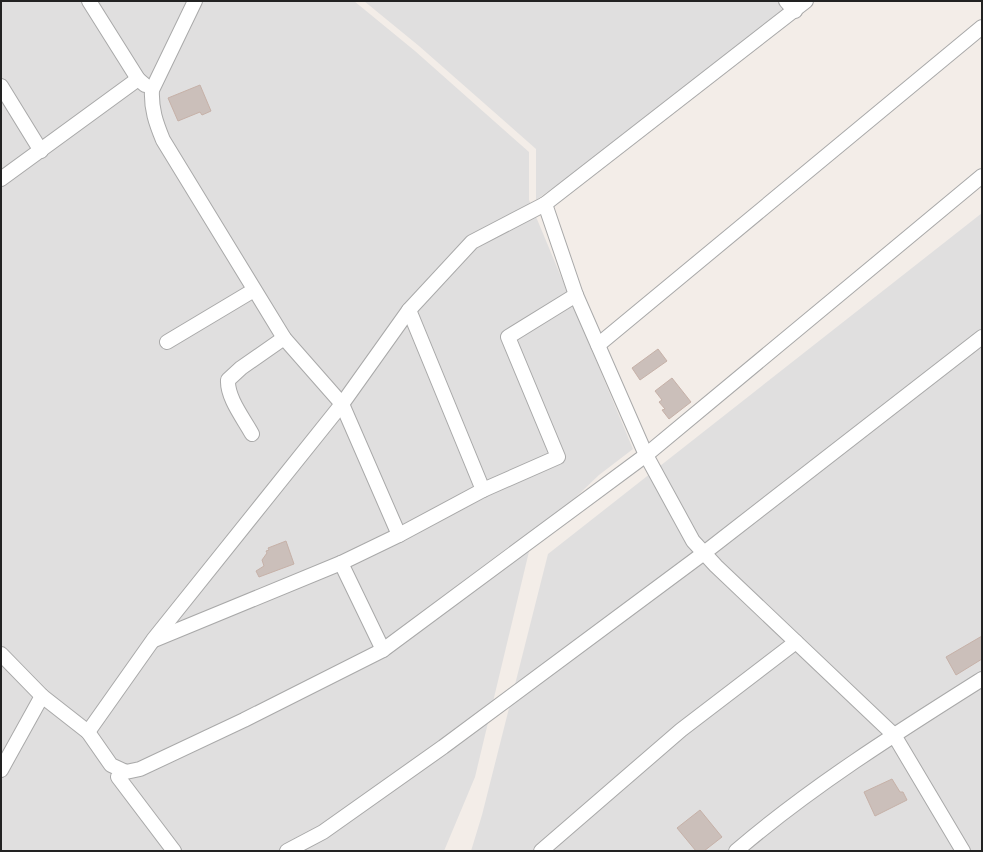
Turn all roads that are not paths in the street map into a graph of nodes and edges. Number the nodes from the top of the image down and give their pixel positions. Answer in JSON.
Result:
{"nodes":[{"id":1,"x":89,"y":1,"type":"edge"},
{"id":2,"x":195,"y":1,"type":"edge"},
{"id":3,"x":806,"y":1,"type":"edge"},
{"id":4,"x":790,"y":6,"type":"edge"},
{"id":5,"x":982,"y":27,"type":"edge"},
{"id":6,"x":138,"y":80,"type":"junction"},
{"id":7,"x":1,"y":86,"type":"edge"},
{"id":8,"x":152,"y":90,"type":"junction"},
{"id":9,"x":41,"y":151,"type":"junction"},
{"id":10,"x":982,"y":176,"type":"edge"},
{"id":11,"x":1,"y":180,"type":"edge"},
{"id":12,"x":545,"y":204,"type":"junction"},
{"id":13,"x":254,"y":290,"type":"junction"},
{"id":14,"x":576,"y":295,"type":"junction"},
{"id":15,"x":409,"y":310,"type":"junction"},
{"id":16,"x":982,"y":337,"type":"edge"},
{"id":17,"x":284,"y":338,"type":"junction"},
{"id":18,"x":167,"y":342,"type":"dead end"},
{"id":19,"x":598,"y":345,"type":"junction"},
{"id":20,"x":342,"y":404,"type":"junction"},
{"id":21,"x":252,"y":434,"type":"dead end"},
{"id":22,"x":646,"y":455,"type":"junction"},
{"id":23,"x":483,"y":490,"type":"junction"},
{"id":24,"x":399,"y":535,"type":"junction"},
{"id":25,"x":704,"y":553,"type":"junction"},
{"id":26,"x":341,"y":563,"type":"junction"},
{"id":27,"x":153,"y":640,"type":"junction"},
{"id":28,"x":796,"y":642,"type":"junction"},
{"id":29,"x":382,"y":650,"type":"junction"},
{"id":30,"x":1,"y":654,"type":"edge"},
{"id":31,"x":982,"y":679,"type":"edge"},
{"id":32,"x":42,"y":696,"type":"junction"},
{"id":33,"x":88,"y":732,"type":"junction"},
{"id":34,"x":894,"y":735,"type":"junction"},
{"id":35,"x":1,"y":770,"type":"edge"},
{"id":36,"x":118,"y":777,"type":"dead end"},
{"id":37,"x":174,"y":851,"type":"edge"},
{"id":38,"x":287,"y":851,"type":"edge"},
{"id":39,"x":541,"y":851,"type":"edge"},
{"id":40,"x":736,"y":851,"type":"edge"},
{"id":41,"x":963,"y":851,"type":"edge"}],
"edges":[{"from":1,"to":6,"type":"street"},
{"from":2,"to":8,"type":"street"},
{"from":3,"to":4,"type":"street"},
{"from":4,"to":12,"type":"street"},
{"from":5,"to":19,"type":"street"},
{"from":6,"to":8,"type":"street"},
{"from":6,"to":9,"type":"street"},
{"from":7,"to":9,"type":"street"},
{"from":8,"to":13,"type":"street"},
{"from":9,"to":11,"type":"street"},
{"from":10,"to":22,"type":"street"},
{"from":12,"to":14,"type":"street"},
{"from":12,"to":15,"type":"street"},
{"from":13,"to":17,"type":"street"},
{"from":13,"to":18,"type":"street"},
{"from":14,"to":19,"type":"street"},
{"from":14,"to":23,"type":"street"},
{"from":15,"to":20,"type":"street"},
{"from":15,"to":23,"type":"street"},
{"from":16,"to":25,"type":"street"},
{"from":17,"to":20,"type":"street"},
{"from":17,"to":21,"type":"street"},
{"from":19,"to":22,"type":"street"},
{"from":20,"to":24,"type":"street"},
{"from":20,"to":27,"type":"street"},
{"from":22,"to":25,"type":"street"},
{"from":22,"to":29,"type":"street"},
{"from":23,"to":24,"type":"street"},
{"from":24,"to":26,"type":"street"},
{"from":25,"to":28,"type":"street"},
{"from":25,"to":38,"type":"street"},
{"from":26,"to":27,"type":"street"},
{"from":26,"to":29,"type":"street"},
{"from":27,"to":33,"type":"street"},
{"from":28,"to":34,"type":"street"},
{"from":28,"to":39,"type":"street"},
{"from":29,"to":33,"type":"street"},
{"from":30,"to":32,"type":"street"},
{"from":31,"to":34,"type":"street"},
{"from":32,"to":33,"type":"street"},
{"from":32,"to":35,"type":"street"},
{"from":34,"to":40,"type":"street"},
{"from":34,"to":41,"type":"street"},
{"from":36,"to":37,"type":"street"}]}
